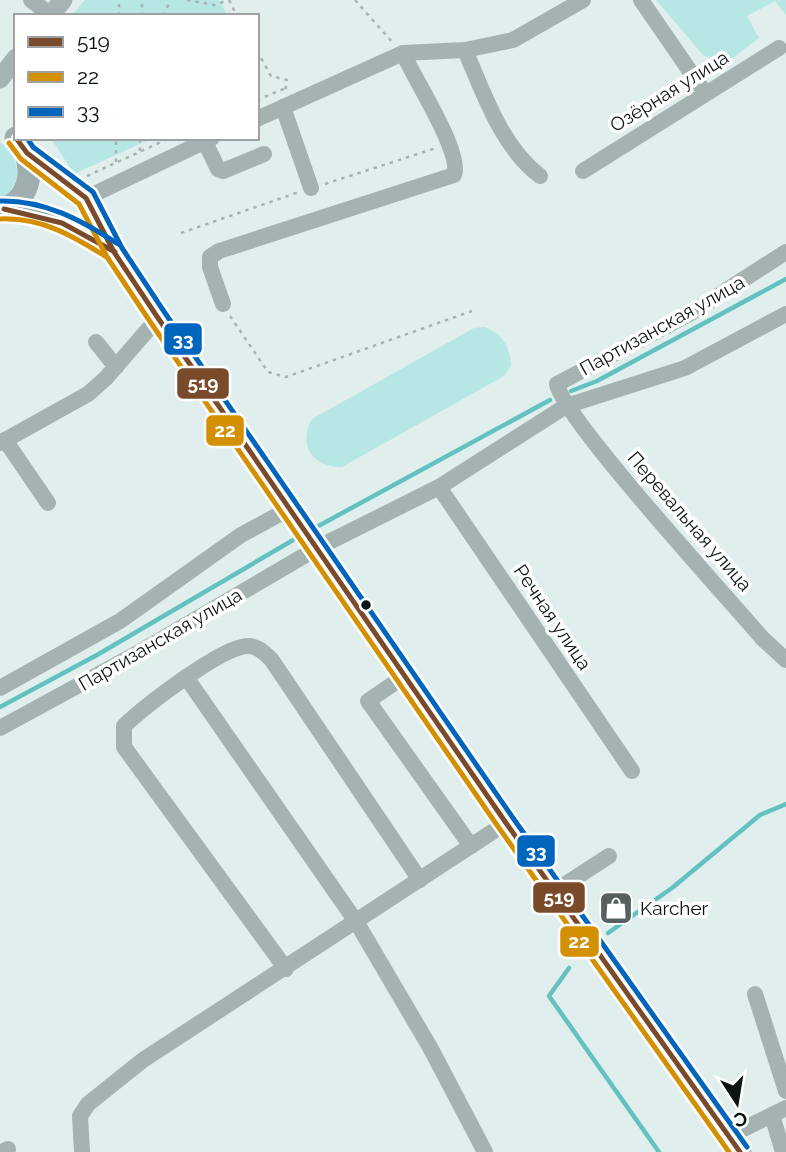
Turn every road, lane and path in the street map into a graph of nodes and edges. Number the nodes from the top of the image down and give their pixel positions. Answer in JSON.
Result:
{"nodes":[{"id":1,"x":31,"y":0,"type":"edge"},
{"id":2,"x":63,"y":0,"type":"edge"},
{"id":3,"x":187,"y":0,"type":"edge"},
{"id":4,"x":229,"y":0,"type":"edge"},
{"id":5,"x":355,"y":0,"type":"edge"},
{"id":6,"x":583,"y":0,"type":"edge"},
{"id":7,"x":641,"y":0,"type":"edge"},
{"id":8,"x":48,"y":14,"type":"edge"},
{"id":9,"x":52,"y":14,"type":"edge"},
{"id":10,"x":779,"y":48,"type":"dead end"},
{"id":11,"x":465,"y":50,"type":"junction"},
{"id":12,"x":403,"y":53,"type":"junction"},
{"id":13,"x":259,"y":55,"type":"edge"},
{"id":14,"x":14,"y":61,"type":"edge"},
{"id":15,"x":0,"y":79,"type":"edge"},
{"id":16,"x":286,"y":80,"type":"dead end"},
{"id":17,"x":286,"y":88,"type":"dead end"},
{"id":18,"x":705,"y":93,"type":"junction"},
{"id":19,"x":259,"y":99,"type":"edge"},
{"id":20,"x":284,"y":107,"type":"junction"},
{"id":21,"x":259,"y":118,"type":"edge"},
{"id":22,"x":16,"y":140,"type":"edge"},
{"id":23,"x":19,"y":140,"type":"edge"},
{"id":24,"x":116,"y":140,"type":"edge"},
{"id":25,"x":140,"y":140,"type":"edge"},
{"id":26,"x":165,"y":140,"type":"edge"},
{"id":27,"x":209,"y":140,"type":"edge"},
{"id":28,"x":140,"y":151,"type":"junction"},
{"id":29,"x":264,"y":154,"type":"dead end"},
{"id":30,"x":116,"y":162,"type":"junction"},
{"id":31,"x":583,"y":171,"type":"dead end"},
{"id":32,"x":540,"y":176,"type":"dead end"},
{"id":33,"x":311,"y":188,"type":"dead end"},
{"id":34,"x":79,"y":192,"type":"junction"},
{"id":35,"x":2,"y":210,"type":"edge"},
{"id":36,"x":114,"y":252,"type":"junction"},
{"id":37,"x":786,"y":252,"type":"edge"},
{"id":38,"x":223,"y":304,"type":"joint"},
{"id":39,"x":472,"y":311,"type":"dead end"},
{"id":40,"x":786,"y":314,"type":"edge"},
{"id":41,"x":158,"y":318,"type":"junction"},
{"id":42,"x":96,"y":342,"type":"dead end"},
{"id":43,"x":116,"y":367,"type":"junction"},
{"id":44,"x":566,"y":406,"type":"junction"},
{"id":45,"x":3,"y":442,"type":"edge"},
{"id":46,"x":439,"y":487,"type":"junction"},
{"id":47,"x":48,"y":503,"type":"dead end"},
{"id":48,"x":293,"y":512,"type":"junction"},
{"id":49,"x":316,"y":544,"type":"junction"},
{"id":50,"x":786,"y":660,"type":"edge"},
{"id":51,"x":406,"y":675,"type":"junction"},
{"id":52,"x":186,"y":677,"type":"junction"},
{"id":53,"x":0,"y":688,"type":"edge"},
{"id":54,"x":0,"y":728,"type":"edge"},
{"id":55,"x":632,"y":771,"type":"dead end"},
{"id":56,"x":506,"y":823,"type":"junction"},
{"id":57,"x":471,"y":846,"type":"junction"},
{"id":58,"x":609,"y":856,"type":"dead end"},
{"id":59,"x":420,"y":880,"type":"junction"},
{"id":60,"x":555,"y":891,"type":"junction"},
{"id":61,"x":357,"y":923,"type":"junction"},
{"id":62,"x":286,"y":969,"type":"junction"},
{"id":63,"x":755,"y":995,"type":"dead end"},
{"id":64,"x":786,"y":1091,"type":"edge"},
{"id":65,"x":779,"y":1112,"type":"edge"},
{"id":66,"x":734,"y":1144,"type":"edge"},
{"id":67,"x":82,"y":1152,"type":"edge"},
{"id":68,"x":485,"y":1152,"type":"edge"},
{"id":69,"x":783,"y":1152,"type":"edge"}],
"edges":[{"from":1,"to":8,"type":"street"},
{"from":2,"to":9,"type":"main road"},
{"from":3,"to":4,"type":"path"},
{"from":5,"to":12,"type":"path"},
{"from":6,"to":11,"type":"street"},
{"from":7,"to":18,"type":"street"},
{"from":10,"to":18,"type":"street","name":"Озёрная улица"},
{"from":11,"to":12,"type":"street"},
{"from":11,"to":32,"type":"street"},
{"from":12,"to":20,"type":"street"},
{"from":12,"to":38,"type":"street"},
{"from":13,"to":16,"type":"path"},
{"from":14,"to":15,"type":"main road"},
{"from":17,"to":19,"type":"path"},
{"from":18,"to":31,"type":"street","name":"Озёрная улица"},
{"from":20,"to":21,"type":"street"},
{"from":20,"to":33,"type":"street"},
{"from":22,"to":35,"type":"highway"},
{"from":23,"to":34,"type":"highway"},
{"from":24,"to":30,"type":"path"},
{"from":25,"to":28,"type":"path"},
{"from":26,"to":28,"type":"path"},
{"from":27,"to":29,"type":"street"},
{"from":27,"to":34,"type":"street"},
{"from":28,"to":30,"type":"path"},
{"from":30,"to":34,"type":"path"},
{"from":34,"to":36,"type":"highway"},
{"from":35,"to":36,"type":"highway"},
{"from":36,"to":41,"type":"highway"},
{"from":37,"to":44,"type":"street","name":"Партизанская улица"},
{"from":38,"to":39,"type":"path"},
{"from":40,"to":44,"type":"street","name":"Партизанская улица"},
{"from":41,"to":43,"type":"street"},
{"from":41,"to":48,"type":"highway"},
{"from":42,"to":43,"type":"street"},
{"from":43,"to":45,"type":"street"},
{"from":44,"to":46,"type":"street","name":"Партизанская улица"},
{"from":44,"to":50,"type":"street","name":"Перевальная улица"},
{"from":45,"to":47,"type":"street"},
{"from":46,"to":49,"type":"street","name":"Партизанская улица"},
{"from":46,"to":55,"type":"street","name":"Речная улица"},
{"from":48,"to":49,"type":"highway"},
{"from":48,"to":53,"type":"street","name":"Партизанская улица"},
{"from":49,"to":51,"type":"highway"},
{"from":49,"to":54,"type":"street","name":"Партизанская улица"},
{"from":51,"to":56,"type":"highway"},
{"from":51,"to":57,"type":"street"},
{"from":52,"to":59,"type":"street"},
{"from":52,"to":61,"type":"street"},
{"from":52,"to":62,"type":"street"},
{"from":56,"to":57,"type":"street"},
{"from":56,"to":60,"type":"highway"},
{"from":57,"to":59,"type":"street"},
{"from":58,"to":60,"type":"street"},
{"from":59,"to":61,"type":"street"},
{"from":60,"to":66,"type":"highway"},
{"from":61,"to":62,"type":"street"},
{"from":61,"to":68,"type":"street"},
{"from":62,"to":67,"type":"street"},
{"from":63,"to":64,"type":"street"},
{"from":65,"to":66,"type":"street"},
{"from":65,"to":69,"type":"street"}]}
